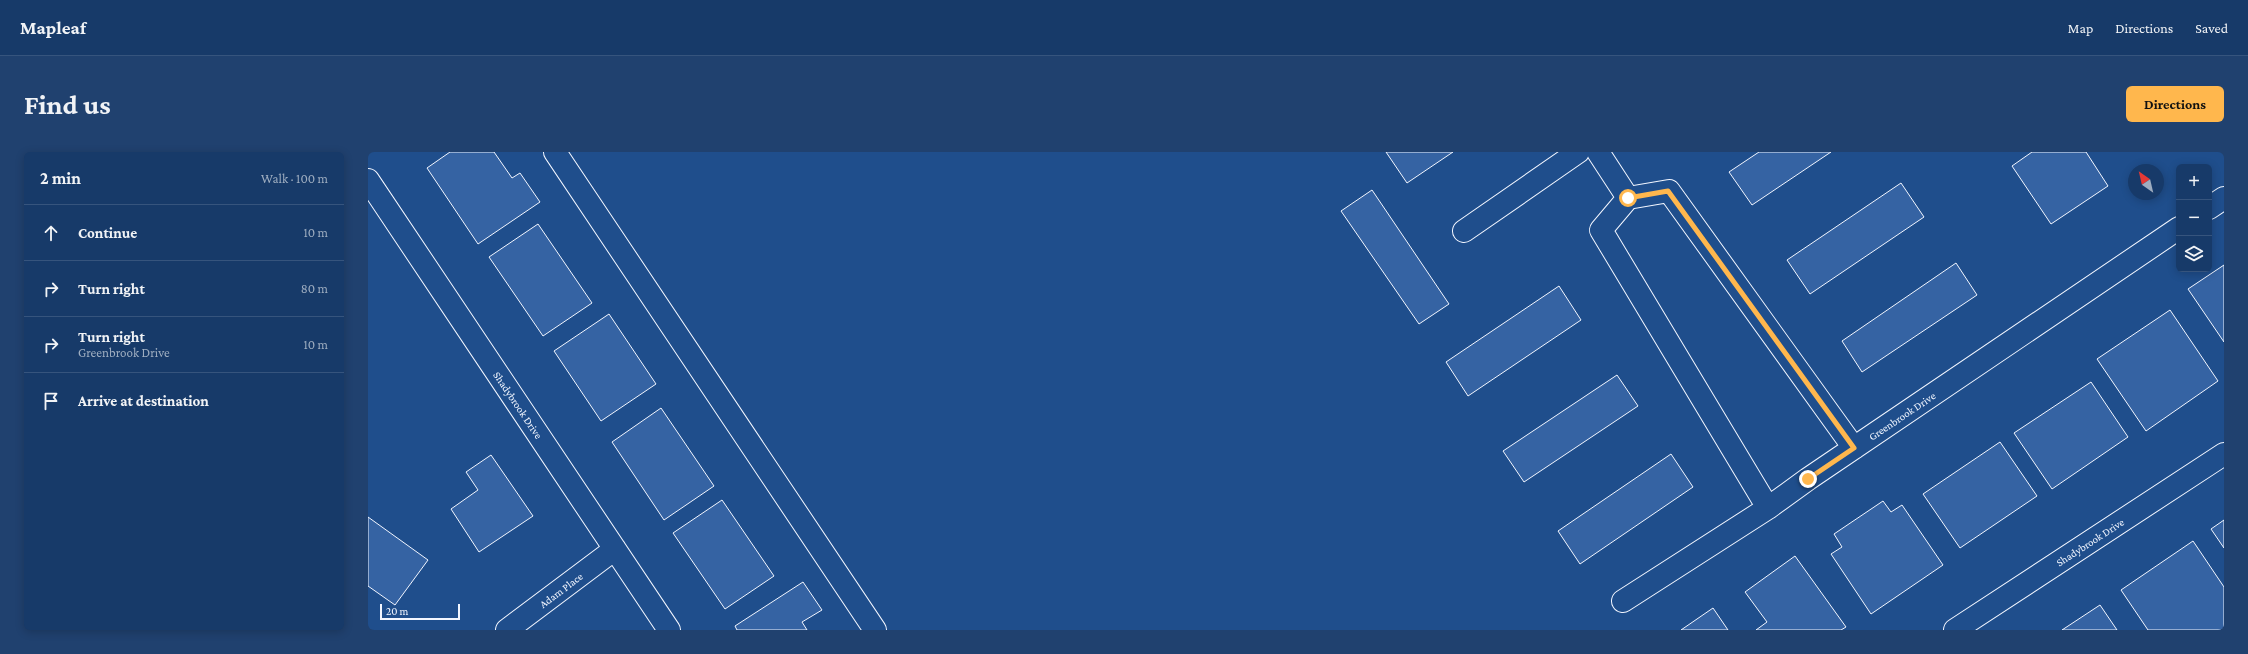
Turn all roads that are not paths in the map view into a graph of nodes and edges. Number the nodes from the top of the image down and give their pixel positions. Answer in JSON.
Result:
{"nodes":[{"id":1,"x":555,"y":152,"type":"edge"},
{"id":2,"x":1578,"y":152,"type":"edge"},
{"id":3,"x":1598,"y":152,"type":"edge"},
{"id":4,"x":368,"y":180,"type":"edge"},
{"id":5,"x":1628,"y":198,"type":"junction"},
{"id":6,"x":2224,"y":198,"type":"edge"},
{"id":7,"x":2212,"y":206,"type":"edge"},
{"id":8,"x":2176,"y":230,"type":"edge"},
{"id":9,"x":1464,"y":231,"type":"dead end"},
{"id":10,"x":1854,"y":448,"type":"junction"},
{"id":11,"x":2224,"y":454,"type":"edge"},
{"id":12,"x":1768,"y":508,"type":"junction"},
{"id":13,"x":614,"y":549,"type":"junction"},
{"id":14,"x":1623,"y":601,"type":"dead end"},
{"id":15,"x":507,"y":630,"type":"edge"},
{"id":16,"x":669,"y":630,"type":"edge"},
{"id":17,"x":875,"y":630,"type":"edge"},
{"id":18,"x":1956,"y":630,"type":"edge"}],
"edges":[{"from":1,"to":17,"type":"street"},
{"from":2,"to":9,"type":"street"},
{"from":3,"to":5,"type":"street"},
{"from":4,"to":13,"type":"street","name":"Shadybrook Drive"},
{"from":5,"to":10,"type":"street"},
{"from":5,"to":12,"type":"street"},
{"from":6,"to":7,"type":"street"},
{"from":8,"to":10,"type":"street","name":"Greenbrook Drive"},
{"from":10,"to":12,"type":"street","name":"Greenbrook Drive"},
{"from":11,"to":18,"type":"street","name":"Shadybrook Drive"},
{"from":12,"to":14,"type":"street","name":"Greenbrook Drive"},
{"from":13,"to":15,"type":"street","name":"Adam Place"},
{"from":13,"to":16,"type":"street","name":"Shadybrook Drive"}]}
